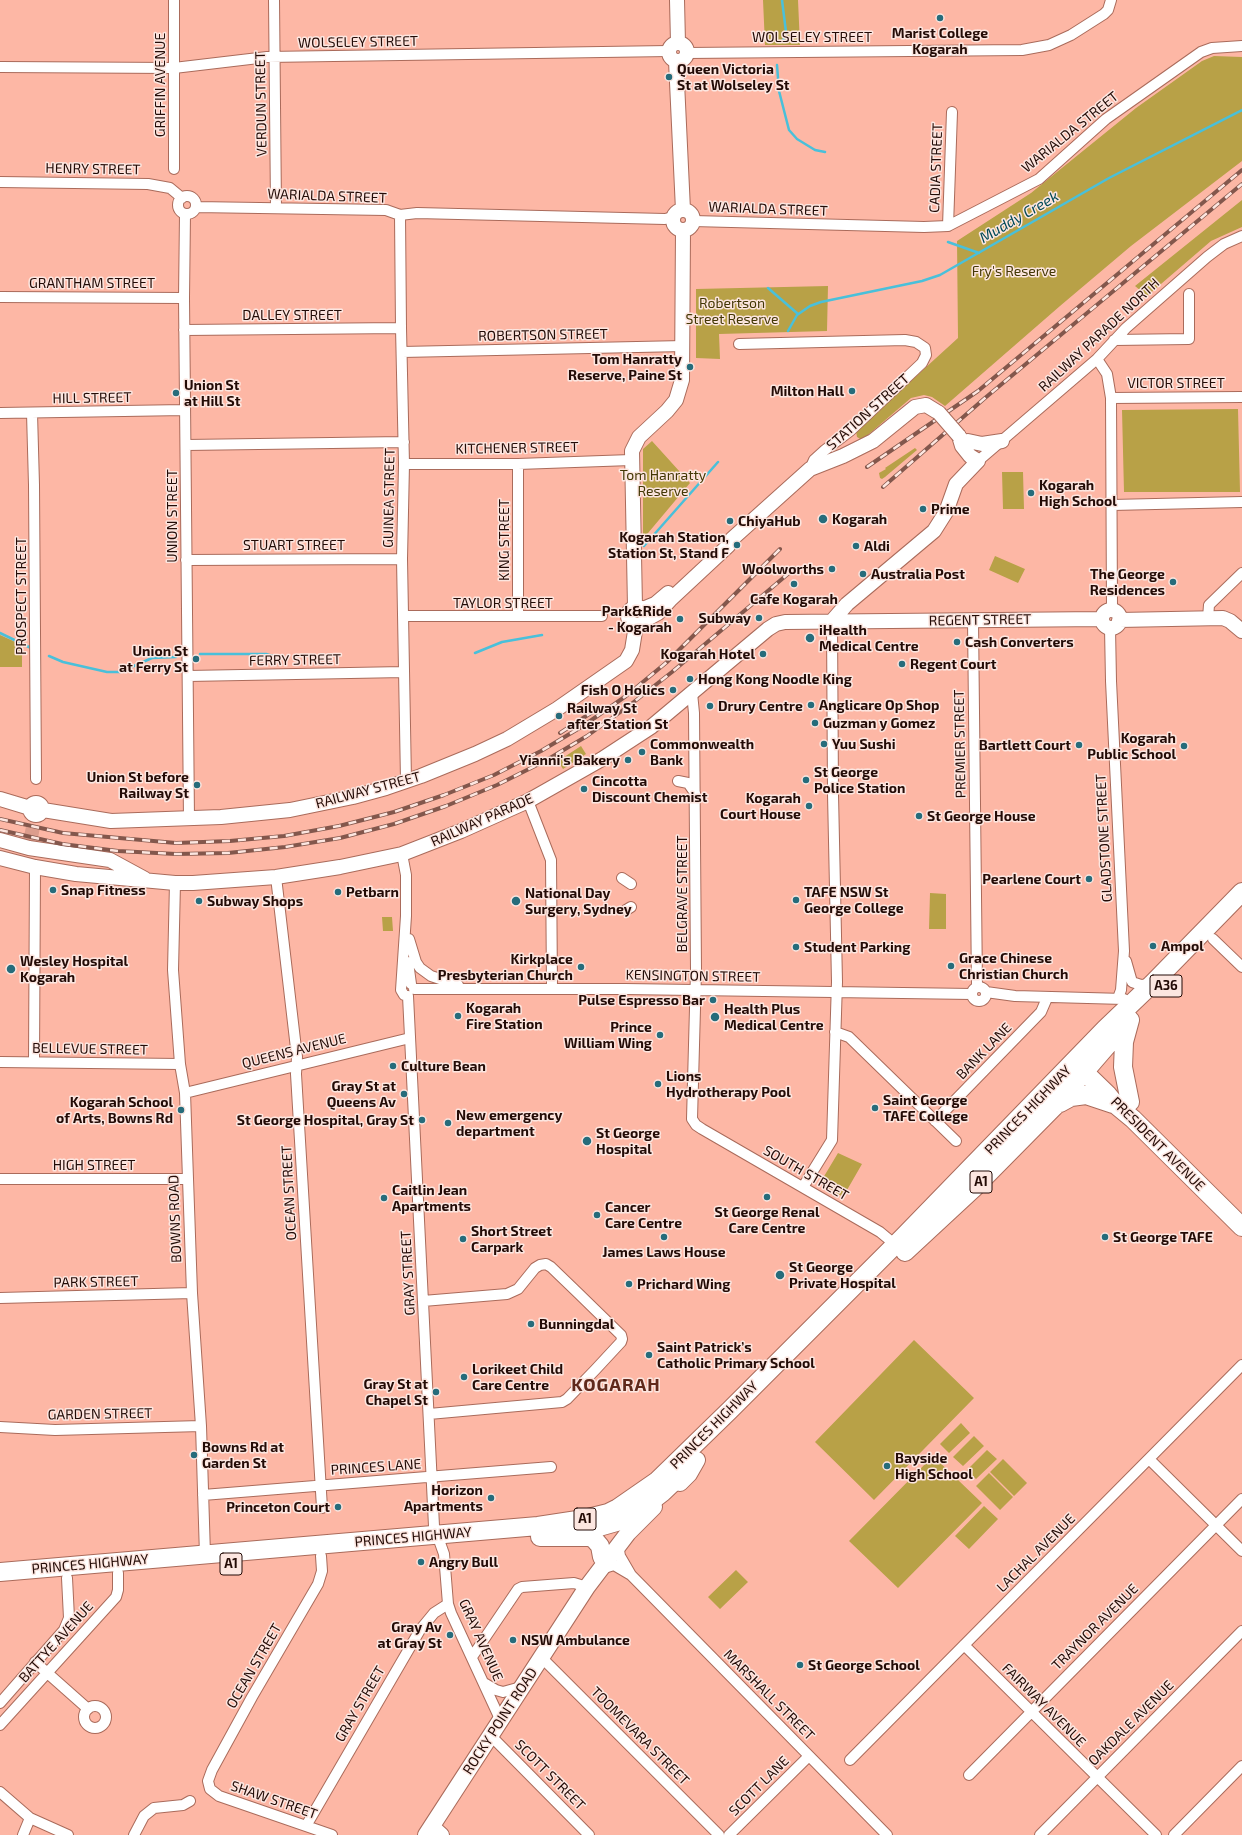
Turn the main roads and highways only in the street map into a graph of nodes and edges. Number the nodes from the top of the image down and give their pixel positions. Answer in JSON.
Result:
{"nodes":[{"id":1,"x":677,"y":0,"type":"edge"},
{"id":2,"x":963,"y":439,"type":"junction"},
{"id":3,"x":1002,"y":440,"type":"road end"},
{"id":4,"x":640,"y":615,"type":"junction"},
{"id":5,"x":832,"y":621,"type":"junction"},
{"id":6,"x":1242,"y":631,"type":"edge"},
{"id":7,"x":764,"y":632,"type":"joint"},
{"id":8,"x":0,"y":798,"type":"edge"},
{"id":9,"x":0,"y":840,"type":"edge"},
{"id":10,"x":0,"y":858,"type":"edge"},
{"id":11,"x":103,"y":859,"type":"junction"},
{"id":12,"x":113,"y":878,"type":"junction"},
{"id":13,"x":149,"y":881,"type":"junction"},
{"id":14,"x":1242,"y":892,"type":"edge"},
{"id":15,"x":1242,"y":910,"type":"edge"},
{"id":16,"x":1130,"y":1020,"type":"junction"},
{"id":17,"x":1083,"y":1063,"type":"junction"},
{"id":18,"x":1123,"y":1103,"type":"junction"},
{"id":19,"x":1054,"y":1107,"type":"junction"},
{"id":20,"x":1242,"y":1213,"type":"edge"},
{"id":21,"x":1242,"y":1227,"type":"edge"},
{"id":22,"x":900,"y":1249,"type":"junction"},
{"id":23,"x":697,"y":1460,"type":"junction"},
{"id":24,"x":630,"y":1501,"type":"junction"},
{"id":25,"x":620,"y":1521,"type":"junction"},
{"id":26,"x":540,"y":1537,"type":"junction"},
{"id":27,"x":439,"y":1541,"type":"junction"},
{"id":28,"x":601,"y":1563,"type":"junction"},
{"id":29,"x":0,"y":1572,"type":"edge"},
{"id":30,"x":0,"y":1583,"type":"edge"},
{"id":31,"x":433,"y":1832,"type":"edge"}],
"edges":[{"from":1,"to":4,"type":"main road","name":"RAILWAY STREET"},
{"from":2,"to":3,"type":"main road"},
{"from":2,"to":4,"type":"main road","name":"STATION STREET","bridge":true},
{"from":2,"to":5,"type":"main road","name":"STATION STREET"},
{"from":4,"to":8,"type":"main road","name":"RAILWAY STREET"},
{"from":5,"to":6,"type":"main road","name":"REGENT STREET"},
{"from":5,"to":7,"type":"main road","name":"REGENT STREET"},
{"from":7,"to":13,"type":"main road","name":"RAILWAY PARADE"},
{"from":9,"to":11,"type":"main road","name":"RAILWAY PARADE"},
{"from":10,"to":12,"type":"main road","name":"RAILWAY PARADE"},
{"from":11,"to":12,"type":"main road"},
{"from":11,"to":13,"type":"main road","name":"RAILWAY PARADE"},
{"from":12,"to":13,"type":"main road","name":"RAILWAY PARADE"},
{"from":14,"to":17,"type":"highway","name":"PRINCES HIGHWAY","number":"A36"},
{"from":15,"to":16,"type":"highway","name":"PRINCES HIGHWAY","number":"A36"},
{"from":16,"to":17,"type":"highway","name":"PRINCES HIGHWAY","number":"A36"},
{"from":16,"to":18,"type":"highway"},
{"from":17,"to":18,"type":"highway","name":"PRESIDENT AVENUE","number":"A1"},
{"from":17,"to":19,"type":"highway","name":"PRINCES HIGHWAY","number":"A1"},
{"from":17,"to":22,"type":"highway","name":"PRINCES HIGHWAY","number":"A1"},
{"from":18,"to":19,"type":"highway","number":"A1"},
{"from":18,"to":20,"type":"highway","name":"PRESIDENT AVENUE","number":"A1"},
{"from":18,"to":21,"type":"highway","name":"PRESIDENT AVENUE","number":"A1"},
{"from":19,"to":22,"type":"highway","name":"PRINCES HIGHWAY","number":"A1"},
{"from":22,"to":23,"type":"highway","name":"PRINCES HIGHWAY","number":"A1"},
{"from":22,"to":24,"type":"highway","name":"PRINCES HIGHWAY","number":"A1"},
{"from":23,"to":25,"type":"highway","name":"PRINCES HIGHWAY","number":"A1"},
{"from":23,"to":28,"type":"main road","name":"ROCKY POINT ROAD"},
{"from":24,"to":25,"type":"main road","name":"ROCKY POINT ROAD"},
{"from":24,"to":27,"type":"highway","name":"PRINCES HIGHWAY","number":"A1"},
{"from":25,"to":26,"type":"highway","name":"PRINCES HIGHWAY","number":"A1"},
{"from":25,"to":28,"type":"main road","name":"ROCKY POINT ROAD"},
{"from":26,"to":27,"type":"highway","name":"PRINCES HIGHWAY","number":"A1"},
{"from":26,"to":28,"type":"highway"},
{"from":27,"to":29,"type":"highway","name":"PRINCES HIGHWAY","number":"A1"},
{"from":27,"to":30,"type":"highway","name":"PRINCES HIGHWAY","number":"A1"},
{"from":28,"to":31,"type":"main road","name":"ROCKY POINT ROAD"}]}
